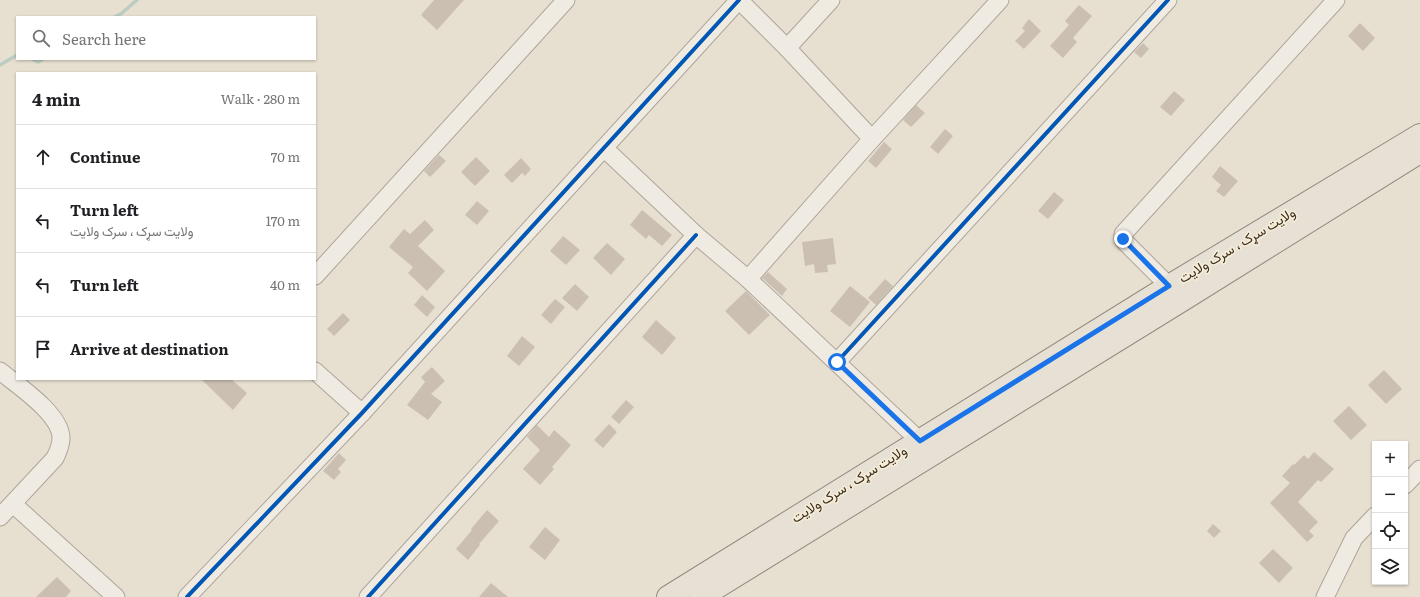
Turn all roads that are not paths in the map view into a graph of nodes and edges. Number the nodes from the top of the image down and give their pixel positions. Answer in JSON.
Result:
{"nodes":[{"id":1,"x":566,"y":0,"type":"edge"},
{"id":2,"x":739,"y":0,"type":"edge"},
{"id":3,"x":831,"y":0,"type":"edge"},
{"id":4,"x":1000,"y":0,"type":"edge"},
{"id":5,"x":1168,"y":0,"type":"edge"},
{"id":6,"x":1336,"y":0,"type":"edge"},
{"id":7,"x":787,"y":48,"type":"junction"},
{"id":8,"x":1420,"y":135,"type":"edge"},
{"id":9,"x":872,"y":139,"type":"junction"},
{"id":10,"x":605,"y":149,"type":"junction"},
{"id":11,"x":1420,"y":152,"type":"edge"},
{"id":12,"x":696,"y":235,"type":"junction"},
{"id":13,"x":316,"y":275,"type":"edge"},
{"id":14,"x":748,"y":279,"type":"junction"},
{"id":15,"x":1169,"y":286,"type":"junction"},
{"id":16,"x":837,"y":362,"type":"junction"},
{"id":17,"x":0,"y":371,"type":"edge"},
{"id":18,"x":316,"y":372,"type":"edge"},
{"id":19,"x":362,"y":413,"type":"junction"},
{"id":20,"x":920,"y":441,"type":"junction"},
{"id":21,"x":1420,"y":469,"type":"edge"},
{"id":22,"x":1408,"y":482,"type":"edge"},
{"id":23,"x":13,"y":504,"type":"junction"},
{"id":24,"x":0,"y":518,"type":"edge"},
{"id":25,"x":1372,"y":519,"type":"edge"},
{"id":26,"x":116,"y":597,"type":"edge"},
{"id":27,"x":187,"y":597,"type":"edge"},
{"id":28,"x":368,"y":597,"type":"edge"},
{"id":29,"x":668,"y":597,"type":"edge"},
{"id":30,"x":701,"y":597,"type":"edge"},
{"id":31,"x":1325,"y":597,"type":"edge"}],
"edges":[{"from":1,"to":13,"type":"street"},
{"from":2,"to":7,"type":"street"},
{"from":2,"to":10,"type":"street"},
{"from":3,"to":7,"type":"street"},
{"from":4,"to":9,"type":"street"},
{"from":5,"to":16,"type":"street"},
{"from":6,"to":15,"type":"street"},
{"from":7,"to":9,"type":"street"},
{"from":8,"to":15,"type":"main road","name":"ولایت سړک ، سرک ولایت"},
{"from":9,"to":14,"type":"street"},
{"from":10,"to":12,"type":"street"},
{"from":10,"to":19,"type":"street"},
{"from":11,"to":30,"type":"main road","name":"ولایت سړک ، سرک ولایت"},
{"from":12,"to":14,"type":"street"},
{"from":12,"to":28,"type":"street"},
{"from":14,"to":16,"type":"street"},
{"from":15,"to":20,"type":"main road","name":"ولایت سړک ، سرک ولایت"},
{"from":16,"to":20,"type":"street"},
{"from":17,"to":23,"type":"street"},
{"from":18,"to":19,"type":"street"},
{"from":19,"to":27,"type":"street"},
{"from":20,"to":29,"type":"main road","name":"ولایت سړک ، سرک ولایت"},
{"from":21,"to":22,"type":"street"},
{"from":23,"to":24,"type":"street"},
{"from":23,"to":26,"type":"street"},
{"from":25,"to":31,"type":"street"}]}
